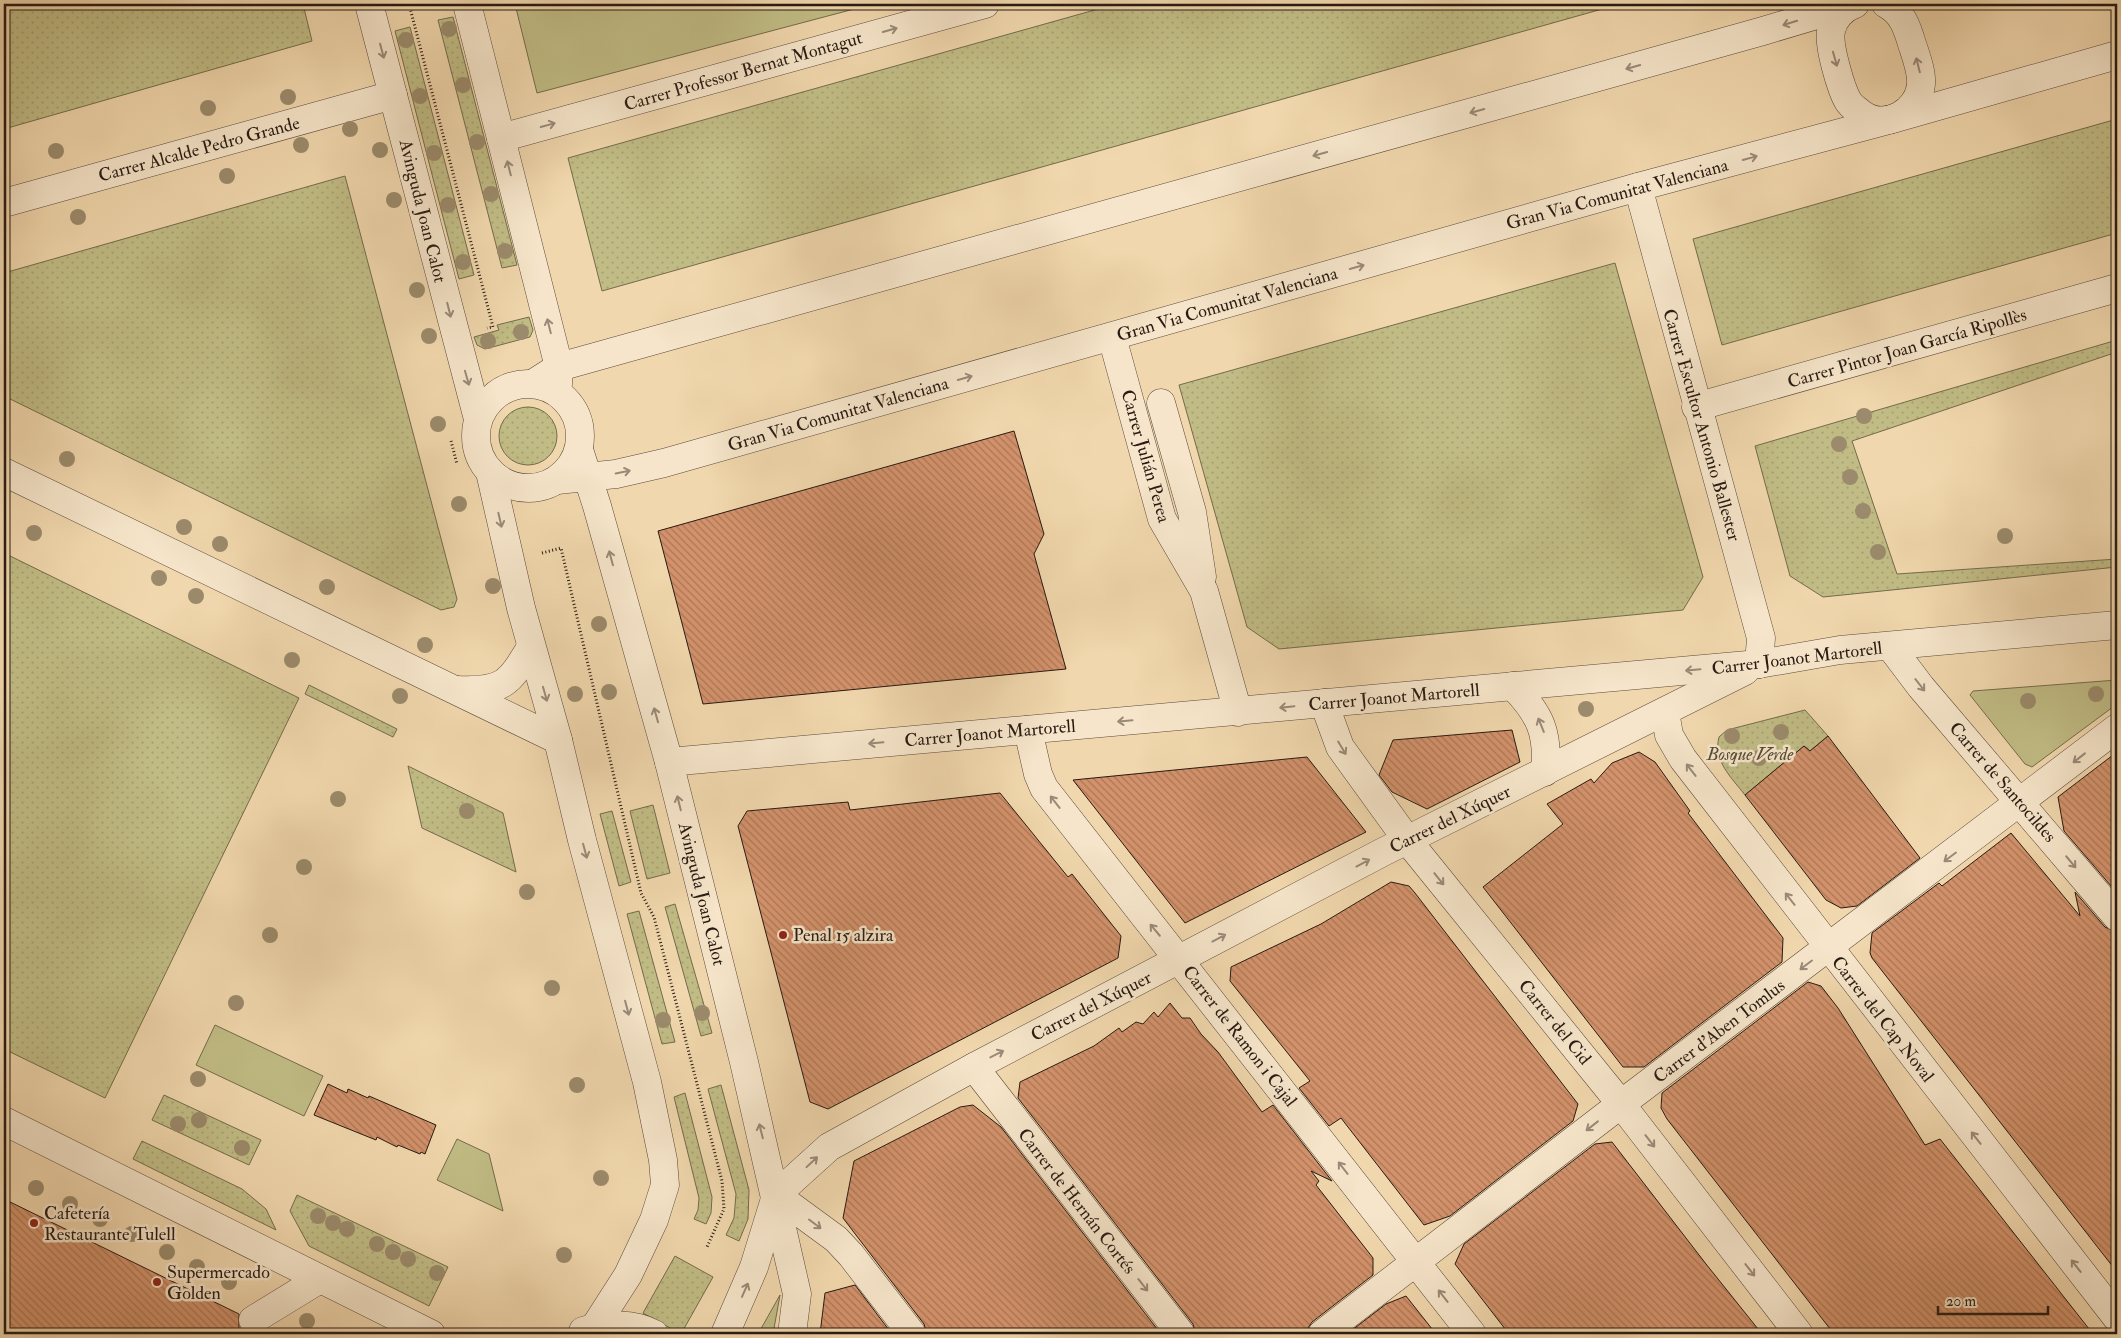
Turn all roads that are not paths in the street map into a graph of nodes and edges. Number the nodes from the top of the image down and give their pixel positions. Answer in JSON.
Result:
{"nodes":[{"id":1,"x":369,"y":4,"type":"edge"},
{"id":2,"x":467,"y":4,"type":"edge"},
{"id":3,"x":985,"y":4,"type":"edge"},
{"id":4,"x":1854,"y":4,"type":"edge"},
{"id":5,"x":1886,"y":4,"type":"edge"},
{"id":6,"x":2117,"y":56,"type":"edge"},
{"id":7,"x":393,"y":95,"type":"junction"},
{"id":8,"x":1896,"y":118,"type":"junction"},
{"id":9,"x":501,"y":138,"type":"junction"},
{"id":10,"x":1638,"y":187,"type":"junction"},
{"id":11,"x":4,"y":203,"type":"edge"},
{"id":12,"x":2117,"y":288,"type":"edge"},
{"id":13,"x":1112,"y":337,"type":"junction"},
{"id":14,"x":550,"y":380,"type":"junction"},
{"id":15,"x":1161,"y":403,"type":"dead end"},
{"id":16,"x":1696,"y":407,"type":"junction"},
{"id":17,"x":478,"y":419,"type":"junction"},
{"id":18,"x":583,"y":465,"type":"junction"},
{"id":19,"x":4,"y":472,"type":"edge"},
{"id":20,"x":490,"y":472,"type":"junction"},
{"id":21,"x":1204,"y":591,"type":"junction"},
{"id":22,"x":2117,"y":625,"type":"edge"},
{"id":23,"x":1890,"y":646,"type":"junction"},
{"id":24,"x":532,"y":647,"type":"junction"},
{"id":25,"x":1759,"y":664,"type":"junction"},
{"id":26,"x":1513,"y":686,"type":"junction"},
{"id":27,"x":454,"y":690,"type":"junction"},
{"id":28,"x":1324,"y":703,"type":"junction"},
{"id":29,"x":1238,"y":712,"type":"junction"},
{"id":30,"x":1665,"y":712,"type":"junction"},
{"id":31,"x":2117,"y":728,"type":"edge"},
{"id":32,"x":1028,"y":730,"type":"junction"},
{"id":33,"x":558,"y":740,"type":"junction"},
{"id":34,"x":669,"y":762,"type":"junction"},
{"id":35,"x":1545,"y":772,"type":"junction"},
{"id":36,"x":2022,"y":802,"type":"junction"},
{"id":37,"x":1408,"y":841,"type":"junction"},
{"id":38,"x":2117,"y":918,"type":"edge"},
{"id":39,"x":1828,"y":949,"type":"junction"},
{"id":40,"x":1180,"y":959,"type":"junction"},
{"id":41,"x":974,"y":1067,"type":"junction"},
{"id":42,"x":1621,"y":1104,"type":"junction"},
{"id":43,"x":4,"y":1121,"type":"edge"},
{"id":44,"x":776,"y":1195,"type":"junction"},
{"id":45,"x":1417,"y":1262,"type":"junction"},
{"id":46,"x":320,"y":1279,"type":"junction"},
{"id":47,"x":2117,"y":1318,"type":"edge"},
{"id":48,"x":253,"y":1320,"type":"dead end"},
{"id":49,"x":585,"y":1331,"type":"edge"},
{"id":50,"x":431,"y":1334,"type":"edge"},
{"id":51,"x":654,"y":1334,"type":"edge"},
{"id":52,"x":725,"y":1334,"type":"edge"},
{"id":53,"x":792,"y":1334,"type":"edge"},
{"id":54,"x":912,"y":1334,"type":"edge"},
{"id":55,"x":1181,"y":1334,"type":"edge"},
{"id":56,"x":1322,"y":1334,"type":"edge"},
{"id":57,"x":1472,"y":1334,"type":"edge"},
{"id":58,"x":1800,"y":1334,"type":"edge"}],
"edges":[{"from":1,"to":7,"type":"street","name":"Avinguda Joan Calot","one_way":true},
{"from":2,"to":9,"type":"street"},
{"from":9,"to":3,"type":"street","name":"Carrer Professor Bernat Montagut","one_way":true},
{"from":4,"to":8,"type":"street","name":"Gran Via Comunitat Valenciana","one_way":true},
{"from":4,"to":14,"type":"street","name":"Gran Via Comunitat Valenciana","one_way":true},
{"from":8,"to":5,"type":"street","name":"Gran Via Comunitat Valenciana","one_way":true},
{"from":6,"to":8,"type":"street","name":"Gran Via Comunitat Valenciana"},
{"from":7,"to":11,"type":"street","name":"Carrer Alcalde Pedro Grande"},
{"from":7,"to":17,"type":"street","name":"Avinguda Joan Calot","one_way":true},
{"from":10,"to":8,"type":"street","name":"Gran Via Comunitat Valenciana","one_way":true},
{"from":14,"to":9,"type":"street","one_way":true},
{"from":13,"to":10,"type":"street","name":"Gran Via Comunitat Valenciana","one_way":true},
{"from":10,"to":16,"type":"street","name":"Carrer Escultor Antonio Ballester"},
{"from":12,"to":16,"type":"street","name":"Carrer Pintor Joan García Ripollès"},
{"from":18,"to":13,"type":"street","name":"Gran Via Comunitat Valenciana","one_way":true},
{"from":13,"to":21,"type":"street","name":"Carrer Julián Perea"},
{"from":14,"to":17,"type":"street"},
{"from":14,"to":18,"type":"street"},
{"from":15,"to":21,"type":"street"},
{"from":16,"to":25,"type":"street","name":"Carrer Escultor Antonio Ballester"},
{"from":17,"to":20,"type":"street"},
{"from":18,"to":20,"type":"street"},
{"from":34,"to":18,"type":"street","name":"Avinguda Joan Calot","one_way":true},
{"from":19,"to":27,"type":"street"},
{"from":20,"to":24,"type":"street","one_way":true},
{"from":21,"to":29,"type":"street","name":"Carrer Julián Perea"},
{"from":22,"to":23,"type":"street","name":"Carrer Joanot Martorell"},
{"from":23,"to":25,"type":"street","name":"Carrer Joanot Martorell"},
{"from":23,"to":36,"type":"street","name":"Carrer de Santocildes","one_way":true},
{"from":24,"to":27,"type":"street"},
{"from":24,"to":33,"type":"street","one_way":true},
{"from":25,"to":26,"type":"street","name":"Carrer Joanot Martorell","one_way":true},
{"from":25,"to":30,"type":"street","name":"Carrer del Xúquer"},
{"from":26,"to":28,"type":"street","name":"Carrer Joanot Martorell"},
{"from":35,"to":26,"type":"street","one_way":true},
{"from":27,"to":33,"type":"street"},
{"from":28,"to":29,"type":"street","name":"Carrer Joanot Martorell","one_way":true},
{"from":28,"to":37,"type":"street","name":"Carrer del Cid","one_way":true},
{"from":29,"to":32,"type":"street","name":"Carrer Joanot Martorell","one_way":true},
{"from":30,"to":35,"type":"street","name":"Carrer del Xúquer"},
{"from":39,"to":30,"type":"street","name":"Carrer del Cap Noval","one_way":true},
{"from":31,"to":36,"type":"street","name":"Carrer d'Aben Tomlus","one_way":true},
{"from":32,"to":34,"type":"street","name":"Carrer Joanot Martorell","one_way":true},
{"from":40,"to":32,"type":"street","name":"Carrer de Ramon i Cajal","one_way":true},
{"from":33,"to":49,"type":"street","one_way":true},
{"from":44,"to":34,"type":"street","name":"Avinguda Joan Calot","one_way":true},
{"from":35,"to":37,"type":"street","name":"Carrer del Xúquer"},
{"from":36,"to":38,"type":"street","name":"Carrer de Santocildes","one_way":true},
{"from":36,"to":39,"type":"street","name":"Carrer d'Aben Tomlus","one_way":true},
{"from":40,"to":37,"type":"street","name":"Carrer del Xúquer","one_way":true},
{"from":37,"to":42,"type":"street","name":"Carrer del Cid","one_way":true},
{"from":39,"to":42,"type":"street","name":"Carrer d'Aben Tomlus","one_way":true},
{"from":47,"to":39,"type":"street","name":"Carrer del Cap Noval","one_way":true},
{"from":41,"to":40,"type":"street","name":"Carrer del Xúquer","one_way":true},
{"from":45,"to":40,"type":"street","name":"Carrer de Ramon i Cajal","one_way":true},
{"from":44,"to":41,"type":"street","name":"Carrer del Xúquer","one_way":true},
{"from":41,"to":55,"type":"street","name":"Carrer de Hernán Cortés","one_way":true},
{"from":42,"to":45,"type":"street","name":"Carrer d'Aben Tomlus","one_way":true},
{"from":42,"to":58,"type":"street","name":"Carrer del Cid","one_way":true},
{"from":43,"to":46,"type":"street"},
{"from":52,"to":44,"type":"street","one_way":true},
{"from":44,"to":53,"type":"street"},
{"from":44,"to":54,"type":"street","one_way":true},
{"from":45,"to":56,"type":"street","name":"Carrer d'Aben Tomlus"},
{"from":57,"to":45,"type":"street","name":"Carrer de Ramon i Cajal","one_way":true},
{"from":46,"to":48,"type":"street"},
{"from":46,"to":50,"type":"street"},
{"from":49,"to":51,"type":"street"}]}
